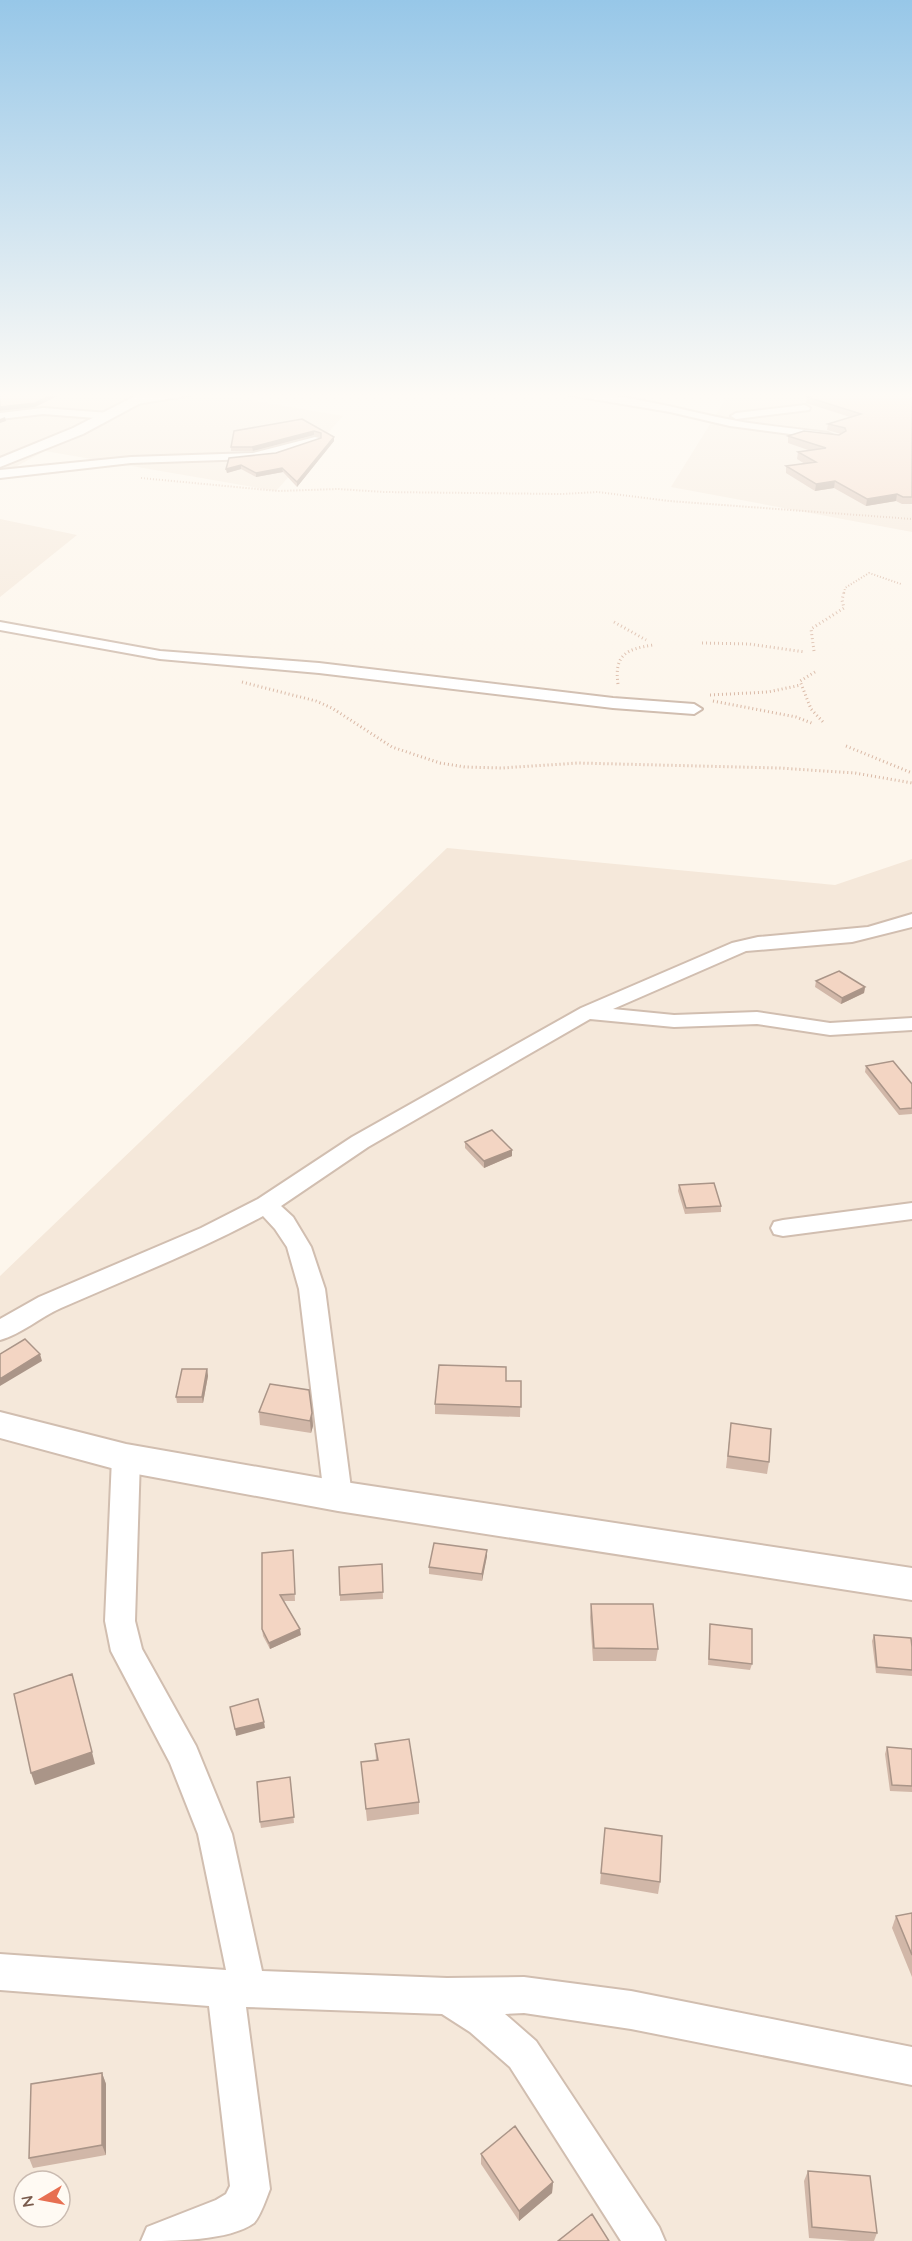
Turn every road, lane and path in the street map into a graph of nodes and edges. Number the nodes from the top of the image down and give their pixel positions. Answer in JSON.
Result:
{"nodes":[{"id":1,"x":645,"y":497,"type":"edge"},
{"id":2,"x":912,"y":519,"type":"edge"},
{"id":3,"x":901,"y":584,"type":"dead end"},
{"id":4,"x":614,"y":622,"type":"dead end"},
{"id":5,"x":0,"y":626,"type":"edge"},
{"id":6,"x":646,"y":640,"type":"dead end"},
{"id":7,"x":702,"y":643,"type":"dead end"},
{"id":8,"x":653,"y":645,"type":"dead end"},
{"id":9,"x":814,"y":651,"type":"dead end"},
{"id":10,"x":806,"y":652,"type":"dead end"},
{"id":11,"x":815,"y":672,"type":"dead end"},
{"id":12,"x":238,"y":681,"type":"dead end"},
{"id":13,"x":618,"y":684,"type":"dead end"},
{"id":14,"x":801,"y":685,"type":"junction"},
{"id":15,"x":710,"y":695,"type":"dead end"},
{"id":16,"x":710,"y":700,"type":"dead end"},
{"id":17,"x":694,"y":709,"type":"dead end"},
{"id":18,"x":823,"y":722,"type":"dead end"},
{"id":19,"x":814,"y":724,"type":"dead end"},
{"id":20,"x":846,"y":746,"type":"dead end"},
{"id":21,"x":912,"y":773,"type":"edge"},
{"id":22,"x":912,"y":783,"type":"edge"},
{"id":23,"x":912,"y":920,"type":"edge"},
{"id":24,"x":588,"y":1012,"type":"junction"},
{"id":25,"x":912,"y":1024,"type":"edge"},
{"id":26,"x":266,"y":1205,"type":"junction"},
{"id":27,"x":912,"y":1210,"type":"edge"},
{"id":28,"x":783,"y":1228,"type":"dead end"},
{"id":29,"x":0,"y":1331,"type":"edge"},
{"id":30,"x":0,"y":1425,"type":"edge"},
{"id":31,"x":126,"y":1458,"type":"junction"},
{"id":32,"x":338,"y":1496,"type":"junction"},
{"id":33,"x":912,"y":1584,"type":"edge"},
{"id":34,"x":0,"y":1972,"type":"edge"},
{"id":35,"x":237,"y":1988,"type":"junction"},
{"id":36,"x":447,"y":1996,"type":"junction"},
{"id":37,"x":912,"y":2066,"type":"edge"},
{"id":38,"x":161,"y":2241,"type":"edge"},
{"id":39,"x":645,"y":2241,"type":"edge"}],
"edges":[{"from":1,"to":2,"type":"path"},
{"from":3,"to":9,"type":"path"},
{"from":4,"to":6,"type":"path"},
{"from":5,"to":17,"type":"street"},
{"from":7,"to":10,"type":"path"},
{"from":8,"to":13,"type":"path"},
{"from":11,"to":14,"type":"path"},
{"from":12,"to":22,"type":"path"},
{"from":14,"to":15,"type":"path"},
{"from":14,"to":18,"type":"path"},
{"from":16,"to":19,"type":"path"},
{"from":20,"to":21,"type":"path"},
{"from":23,"to":24,"type":"street"},
{"from":24,"to":25,"type":"street"},
{"from":24,"to":26,"type":"street"},
{"from":26,"to":29,"type":"street"},
{"from":26,"to":32,"type":"street"},
{"from":27,"to":28,"type":"street"},
{"from":30,"to":31,"type":"street"},
{"from":31,"to":32,"type":"street"},
{"from":31,"to":35,"type":"street"},
{"from":32,"to":33,"type":"street"},
{"from":34,"to":35,"type":"street"},
{"from":35,"to":36,"type":"street"},
{"from":35,"to":38,"type":"street"},
{"from":36,"to":37,"type":"street"},
{"from":36,"to":39,"type":"street"}]}
